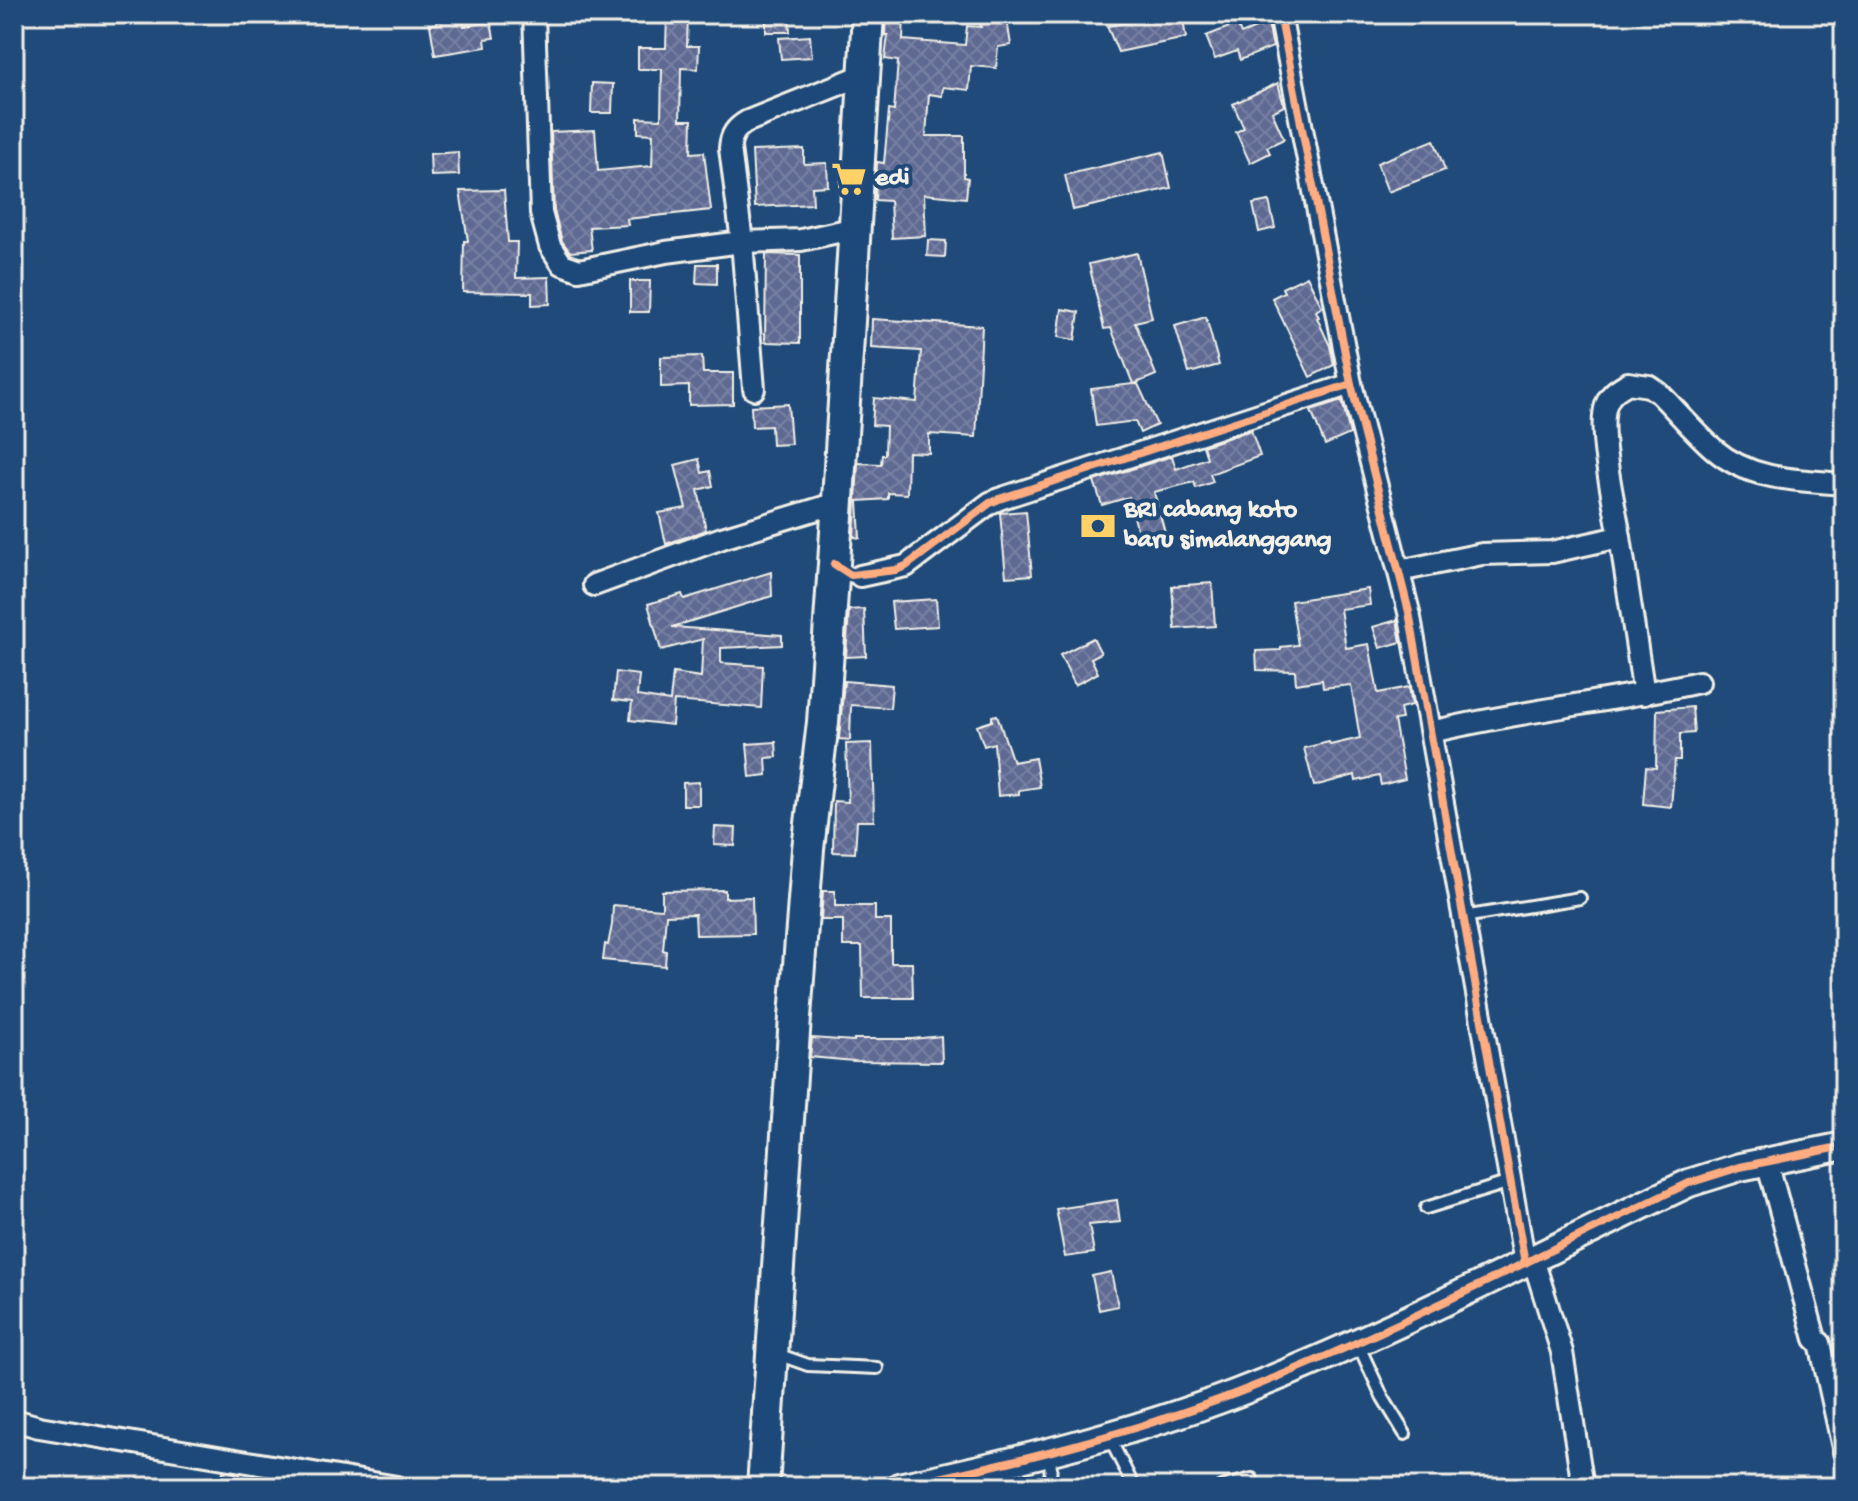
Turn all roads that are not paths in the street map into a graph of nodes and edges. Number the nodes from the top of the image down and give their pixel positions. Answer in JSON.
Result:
{"nodes":[{"id":1,"x":534,"y":14,"type":"edge"},
{"id":2,"x":868,"y":14,"type":"edge"},
{"id":3,"x":1280,"y":14,"type":"edge"},
{"id":4,"x":863,"y":75,"type":"junction"},
{"id":5,"x":856,"y":228,"type":"junction"},
{"id":6,"x":742,"y":242,"type":"junction"},
{"id":7,"x":1351,"y":384,"type":"junction"},
{"id":8,"x":754,"y":389,"type":"dead end"},
{"id":9,"x":1844,"y":484,"type":"edge"},
{"id":10,"x":837,"y":503,"type":"junction"},
{"id":11,"x":1620,"y":537,"type":"junction"},
{"id":12,"x":1399,"y":571,"type":"junction"},
{"id":13,"x":848,"y":572,"type":"junction"},
{"id":14,"x":594,"y":585,"type":"dead end"},
{"id":15,"x":1699,"y":682,"type":"dead end"},
{"id":16,"x":1644,"y":694,"type":"junction"},
{"id":17,"x":1431,"y":732,"type":"junction"},
{"id":18,"x":1580,"y":898,"type":"dead end"},
{"id":19,"x":1463,"y":917,"type":"junction"},
{"id":20,"x":1844,"y":1146,"type":"edge"},
{"id":21,"x":1767,"y":1161,"type":"junction"},
{"id":22,"x":1510,"y":1182,"type":"junction"},
{"id":23,"x":1426,"y":1208,"type":"dead end"},
{"id":24,"x":1529,"y":1261,"type":"junction"},
{"id":25,"x":1357,"y":1342,"type":"junction"},
{"id":26,"x":771,"y":1353,"type":"junction"},
{"id":27,"x":877,"y":1368,"type":"dead end"},
{"id":28,"x":14,"y":1420,"type":"edge"},
{"id":29,"x":1405,"y":1434,"type":"dead end"},
{"id":30,"x":1109,"y":1437,"type":"junction"},
{"id":31,"x":1844,"y":1452,"type":"edge"},
{"id":32,"x":1051,"y":1453,"type":"junction"},
{"id":33,"x":1252,"y":1479,"type":"dead end"},
{"id":34,"x":397,"y":1487,"type":"edge"},
{"id":35,"x":763,"y":1487,"type":"edge"},
{"id":36,"x":899,"y":1487,"type":"edge"},
{"id":37,"x":1050,"y":1487,"type":"edge"},
{"id":38,"x":1134,"y":1487,"type":"edge"},
{"id":39,"x":1221,"y":1487,"type":"edge"},
{"id":40,"x":1583,"y":1487,"type":"edge"}],
"edges":[{"from":1,"to":6,"type":"street"},
{"from":2,"to":4,"type":"main road"},
{"from":3,"to":7,"type":"street"},
{"from":4,"to":5,"type":"main road"},
{"from":4,"to":6,"type":"street"},
{"from":5,"to":6,"type":"street"},
{"from":5,"to":10,"type":"main road"},
{"from":6,"to":8,"type":"street"},
{"from":7,"to":12,"type":"street"},
{"from":7,"to":13,"type":"street"},
{"from":9,"to":11,"type":"street"},
{"from":10,"to":13,"type":"main road"},
{"from":10,"to":14,"type":"street"},
{"from":11,"to":12,"type":"street"},
{"from":11,"to":16,"type":"street"},
{"from":12,"to":17,"type":"street"},
{"from":13,"to":26,"type":"main road"},
{"from":15,"to":16,"type":"street"},
{"from":16,"to":17,"type":"street"},
{"from":17,"to":19,"type":"street"},
{"from":18,"to":19,"type":"lane"},
{"from":19,"to":22,"type":"street"},
{"from":20,"to":21,"type":"street"},
{"from":21,"to":24,"type":"street"},
{"from":21,"to":31,"type":"street"},
{"from":22,"to":23,"type":"lane"},
{"from":22,"to":24,"type":"street"},
{"from":24,"to":25,"type":"street"},
{"from":24,"to":40,"type":"street"},
{"from":25,"to":29,"type":"lane"},
{"from":25,"to":30,"type":"street"},
{"from":26,"to":27,"type":"lane"},
{"from":26,"to":35,"type":"main road"},
{"from":28,"to":34,"type":"street"},
{"from":30,"to":32,"type":"street"},
{"from":30,"to":38,"type":"lane"},
{"from":32,"to":36,"type":"street"},
{"from":32,"to":37,"type":"lane"},
{"from":33,"to":39,"type":"lane"}]}
